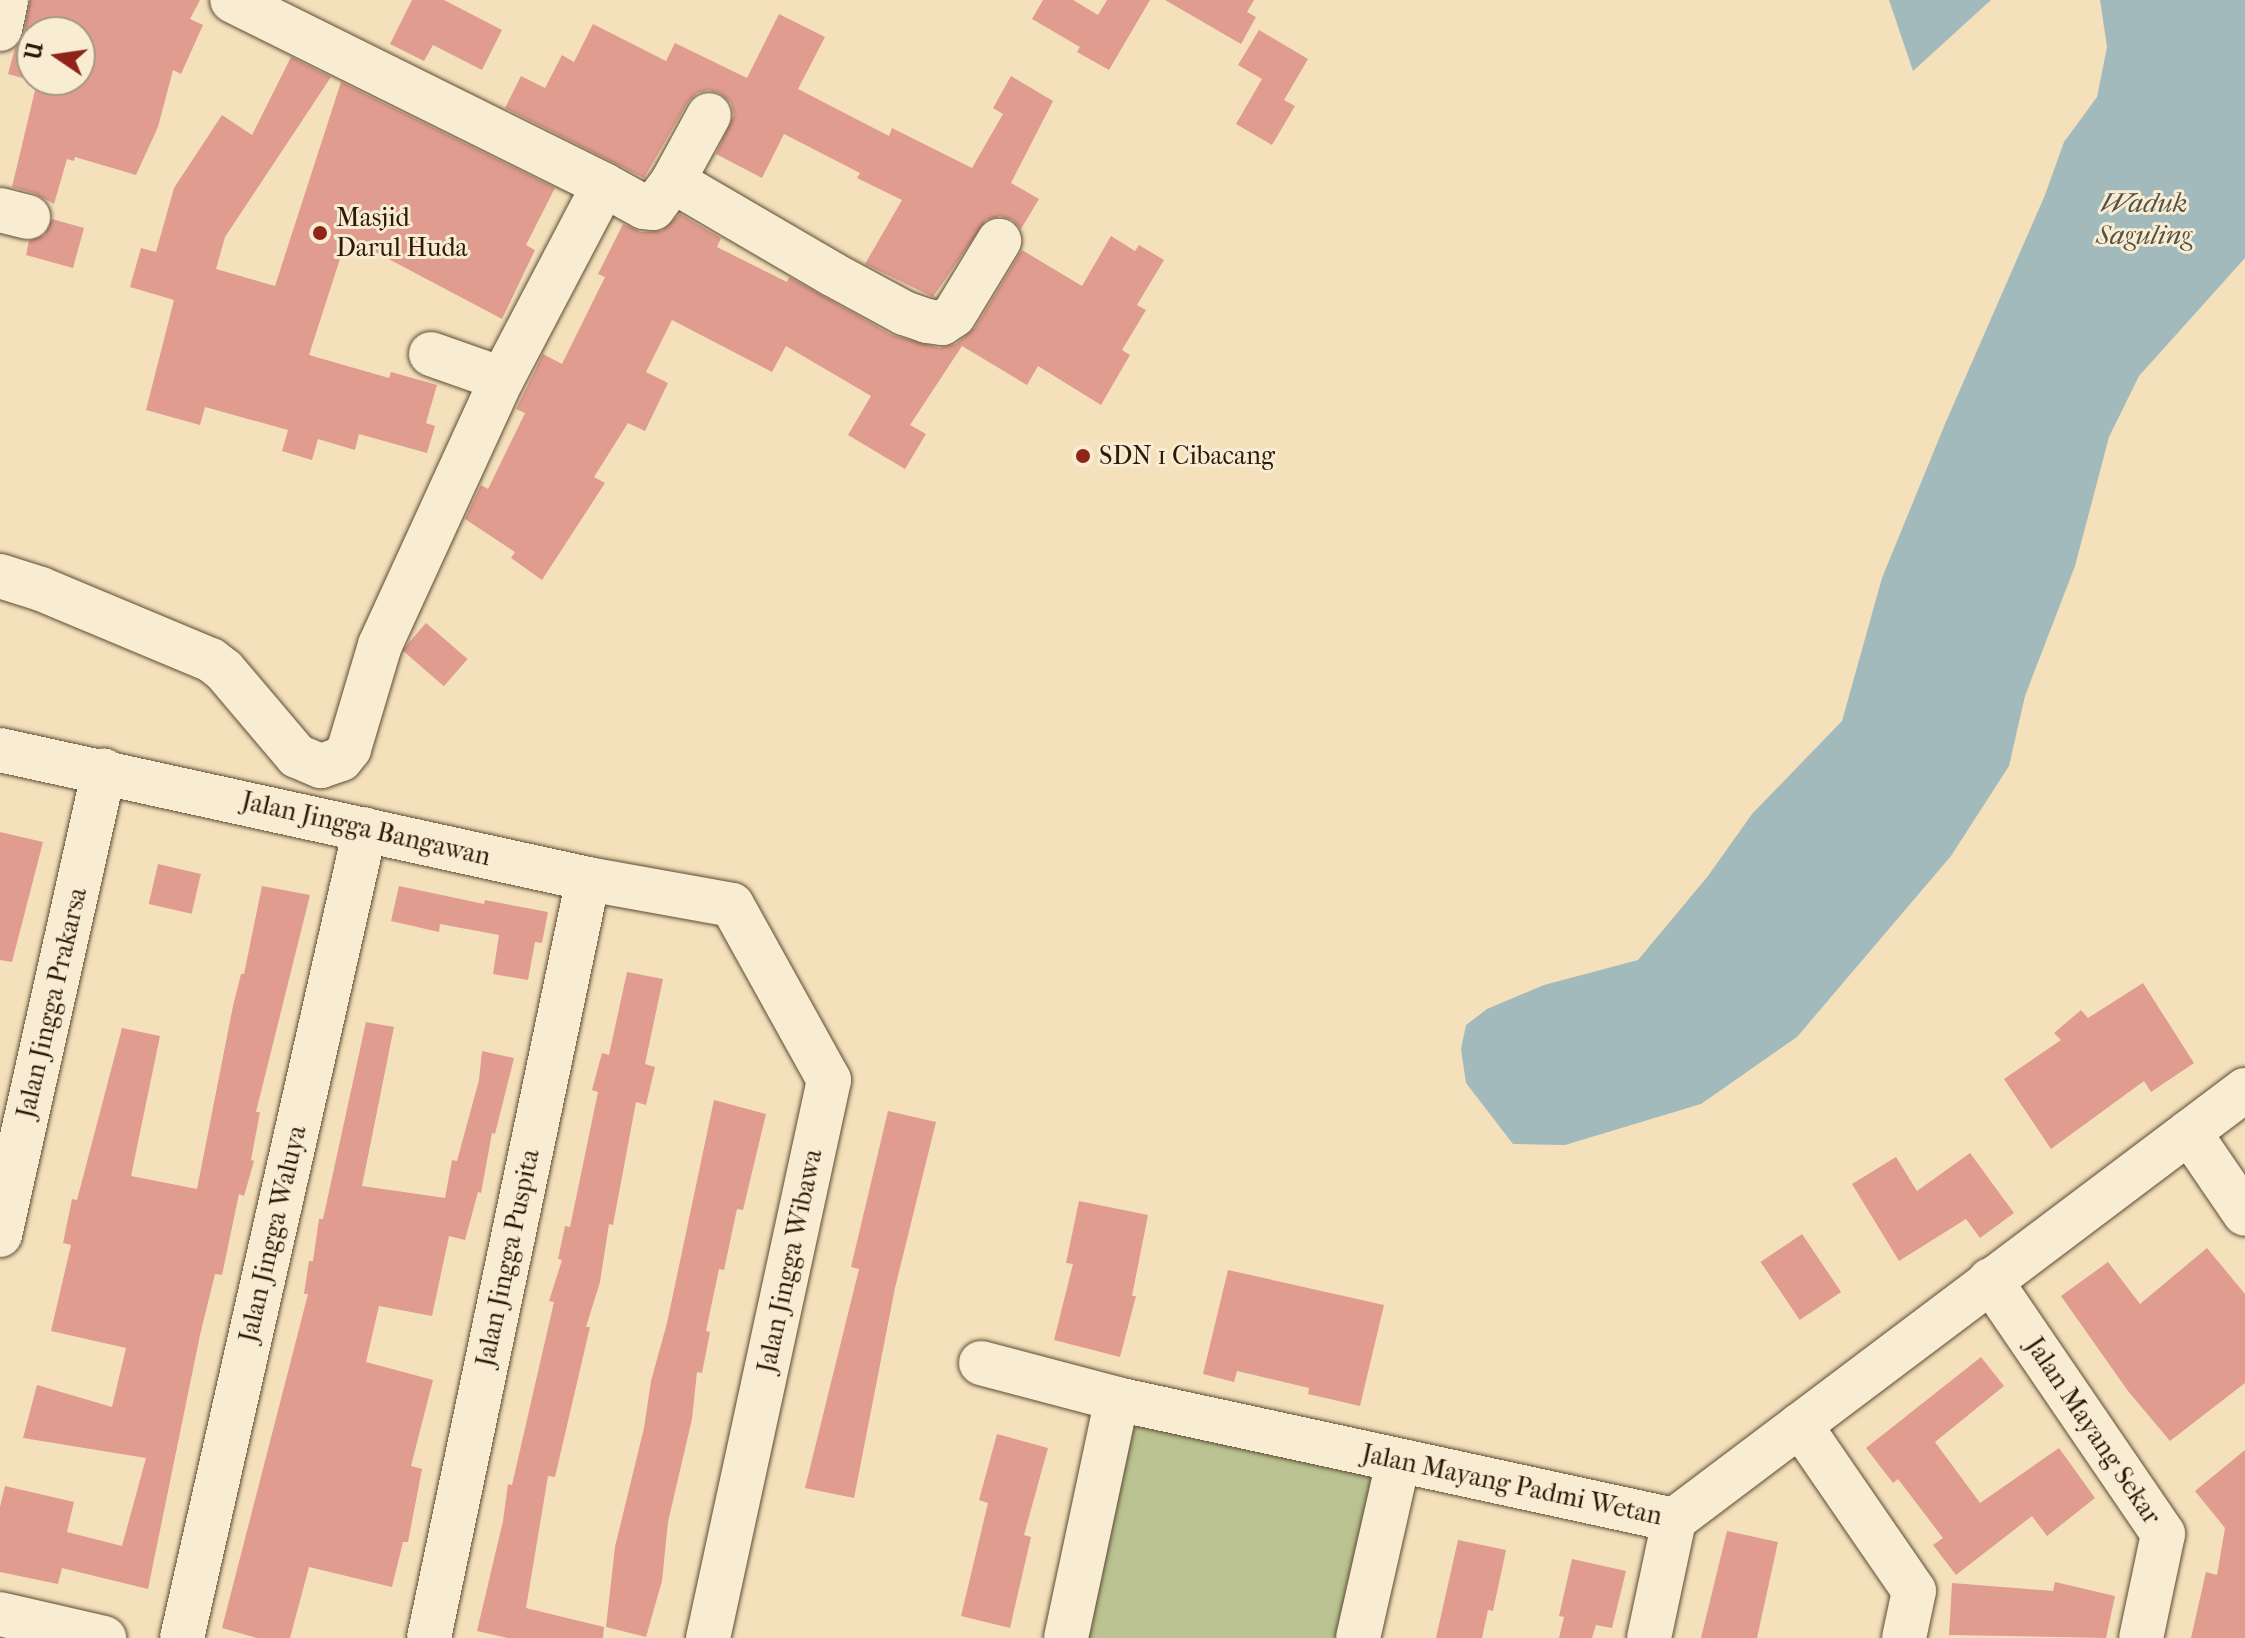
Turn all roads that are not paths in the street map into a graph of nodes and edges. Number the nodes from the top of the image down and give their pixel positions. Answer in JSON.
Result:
{"nodes":[{"id":1,"x":6,"y":0,"type":"edge"},
{"id":2,"x":232,"y":0,"type":"edge"},
{"id":3,"x":0,"y":29,"type":"edge"},
{"id":4,"x":709,"y":115,"type":"dead end"},
{"id":5,"x":673,"y":181,"type":"junction"},
{"id":6,"x":604,"y":185,"type":"junction"},
{"id":7,"x":999,"y":241,"type":"dead end"},
{"id":8,"x":431,"y":354,"type":"dead end"},
{"id":9,"x":502,"y":379,"type":"junction"},
{"id":10,"x":0,"y":576,"type":"edge"},
{"id":11,"x":0,"y":750,"type":"edge"},
{"id":12,"x":104,"y":771,"type":"junction"},
{"id":13,"x":365,"y":829,"type":"junction"},
{"id":14,"x":588,"y":879,"type":"junction"},
{"id":15,"x":732,"y":905,"type":"joint"},
{"id":16,"x":2245,"y":1090,"type":"edge"},
{"id":17,"x":2189,"y":1132,"type":"junction"},
{"id":18,"x":2245,"y":1214,"type":"edge"},
{"id":19,"x":0,"y":1235,"type":"edge"},
{"id":20,"x":1990,"y":1280,"type":"junction"},
{"id":21,"x":981,"y":1363,"type":"dead end"},
{"id":22,"x":1117,"y":1399,"type":"junction"},
{"id":23,"x":1800,"y":1425,"type":"junction"},
{"id":24,"x":1398,"y":1462,"type":"junction"},
{"id":25,"x":1674,"y":1520,"type":"junction"},
{"id":26,"x":0,"y":1614,"type":"edge"},
{"id":27,"x":78,"y":1635,"type":"edge"},
{"id":28,"x":182,"y":1638,"type":"edge"},
{"id":29,"x":429,"y":1638,"type":"edge"},
{"id":30,"x":708,"y":1638,"type":"edge"},
{"id":31,"x":1066,"y":1638,"type":"edge"},
{"id":32,"x":1358,"y":1638,"type":"edge"},
{"id":33,"x":1649,"y":1638,"type":"edge"},
{"id":34,"x":1904,"y":1638,"type":"edge"},
{"id":35,"x":2141,"y":1638,"type":"edge"}],
"edges":[{"from":1,"to":3,"type":"street"},
{"from":2,"to":6,"type":"street"},
{"from":4,"to":5,"type":"street"},
{"from":5,"to":6,"type":"street"},
{"from":5,"to":7,"type":"street"},
{"from":6,"to":9,"type":"street"},
{"from":8,"to":9,"type":"street"},
{"from":9,"to":10,"type":"street"},
{"from":11,"to":12,"type":"street","name":"Jalan Jingga Bangawan"},
{"from":12,"to":13,"type":"street","name":"Jalan Jingga Bangawan"},
{"from":12,"to":19,"type":"street","name":"Jalan Jingga Prakarsa"},
{"from":13,"to":14,"type":"street","name":"Jalan Jingga Bangawan"},
{"from":13,"to":28,"type":"street","name":"Jalan Jingga Waluya"},
{"from":14,"to":15,"type":"street","name":"Jalan Jingga Bangawan"},
{"from":14,"to":29,"type":"street","name":"Jalan Jingga Puspita"},
{"from":15,"to":30,"type":"street","name":"Jalan Jingga Wibawa"},
{"from":16,"to":17,"type":"street","name":"Jalan Mayang Padmi Wetan"},
{"from":17,"to":18,"type":"street"},
{"from":17,"to":20,"type":"street","name":"Jalan Mayang Padmi Wetan"},
{"from":20,"to":23,"type":"street","name":"Jalan Mayang Padmi Wetan"},
{"from":20,"to":35,"type":"street","name":"Jalan Mayang Sekar"},
{"from":21,"to":22,"type":"street","name":"Jalan Mayang Padmi Wetan"},
{"from":22,"to":24,"type":"street","name":"Jalan Mayang Padmi Wetan"},
{"from":22,"to":31,"type":"street"},
{"from":23,"to":25,"type":"street","name":"Jalan Mayang Padmi Wetan"},
{"from":23,"to":34,"type":"street"},
{"from":24,"to":25,"type":"street","name":"Jalan Mayang Padmi Wetan"},
{"from":24,"to":32,"type":"street"},
{"from":25,"to":33,"type":"street"},
{"from":26,"to":27,"type":"street"}]}
